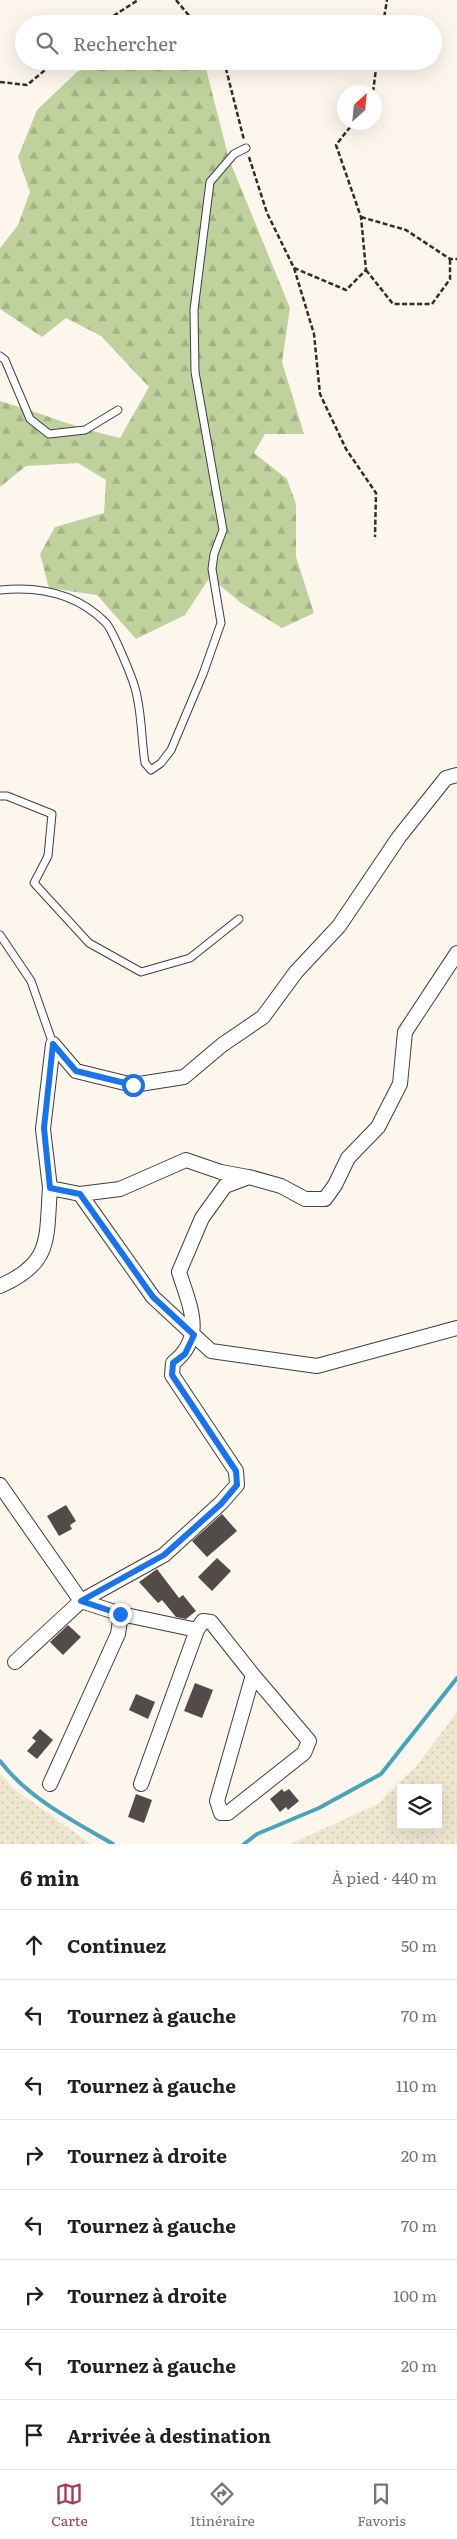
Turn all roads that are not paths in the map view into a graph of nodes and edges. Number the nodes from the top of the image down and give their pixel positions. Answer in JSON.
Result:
{"nodes":[{"id":1,"x":246,"y":148,"type":"road end"},
{"id":2,"x":0,"y":356,"type":"edge"},
{"id":3,"x":118,"y":410,"type":"dead end"},
{"id":4,"x":0,"y":590,"type":"edge"},
{"id":5,"x":457,"y":775,"type":"edge"},
{"id":6,"x":0,"y":796,"type":"edge"},
{"id":7,"x":239,"y":919,"type":"dead end"},
{"id":8,"x":0,"y":935,"type":"edge"},
{"id":9,"x":457,"y":953,"type":"edge"},
{"id":10,"x":53,"y":1044,"type":"junction"},
{"id":11,"x":249,"y":1177,"type":"junction"},
{"id":12,"x":50,"y":1188,"type":"junction"},
{"id":13,"x":80,"y":1194,"type":"junction"},
{"id":14,"x":0,"y":1286,"type":"edge"},
{"id":15,"x":457,"y":1328,"type":"edge"},
{"id":16,"x":194,"y":1335,"type":"junction"},
{"id":17,"x":0,"y":1485,"type":"edge"},
{"id":18,"x":81,"y":1601,"type":"junction"},
{"id":19,"x":120,"y":1614,"type":"junction"},
{"id":20,"x":197,"y":1630,"type":"junction"},
{"id":21,"x":15,"y":1662,"type":"dead end"},
{"id":22,"x":252,"y":1675,"type":"junction"},
{"id":23,"x":50,"y":1784,"type":"dead end"},
{"id":24,"x":142,"y":1784,"type":"dead end"}],
"edges":[{"from":1,"to":4,"type":"lane"},
{"from":2,"to":3,"type":"lane"},
{"from":5,"to":10,"type":"street"},
{"from":6,"to":7,"type":"lane"},
{"from":8,"to":10,"type":"lane"},
{"from":9,"to":11,"type":"street"},
{"from":10,"to":12,"type":"street"},
{"from":11,"to":13,"type":"street"},
{"from":11,"to":16,"type":"street"},
{"from":12,"to":13,"type":"street"},
{"from":12,"to":14,"type":"street"},
{"from":13,"to":16,"type":"street"},
{"from":15,"to":16,"type":"street"},
{"from":16,"to":18,"type":"street"},
{"from":17,"to":18,"type":"street"},
{"from":18,"to":19,"type":"street"},
{"from":18,"to":21,"type":"street"},
{"from":19,"to":20,"type":"street"},
{"from":19,"to":23,"type":"street"},
{"from":20,"to":22,"type":"street"},
{"from":20,"to":24,"type":"street"},
{"from":22,"to":22,"type":"street"}]}
